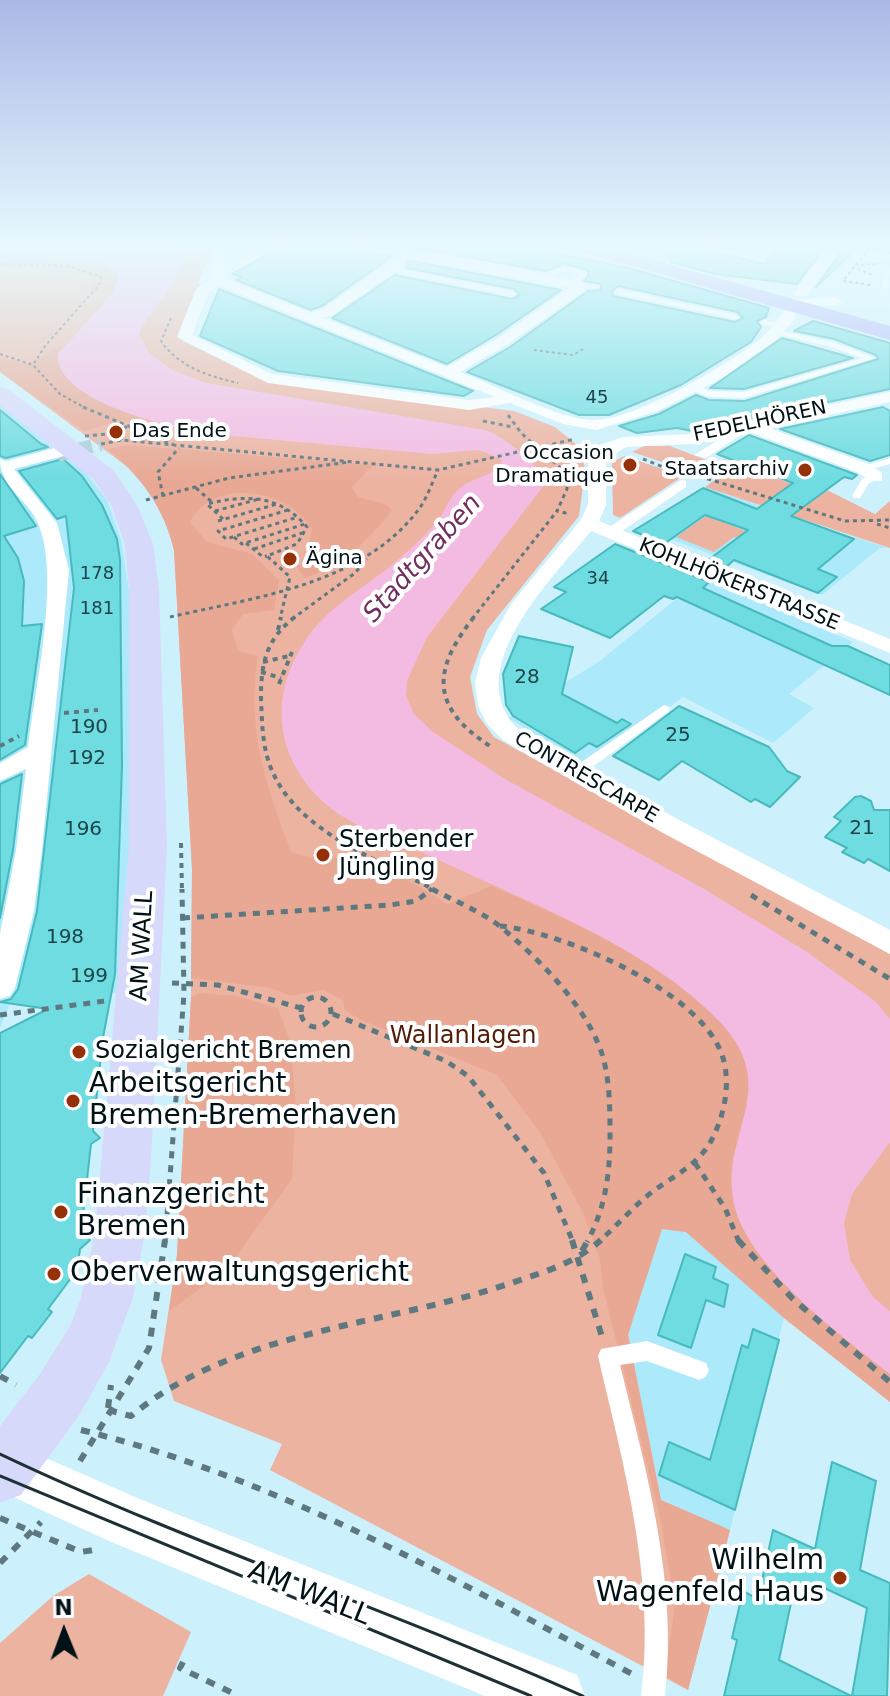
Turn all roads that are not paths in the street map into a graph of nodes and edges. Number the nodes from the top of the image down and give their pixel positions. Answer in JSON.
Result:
{"nodes":[{"id":1,"x":189,"y":325,"type":"edge"},
{"id":2,"x":331,"y":325,"type":"edge"},
{"id":3,"x":526,"y":325,"type":"edge"},
{"id":4,"x":868,"y":325,"type":"edge"},
{"id":5,"x":773,"y":326,"type":"joint"},
{"id":6,"x":890,"y":333,"type":"edge"},
{"id":7,"x":449,"y":372,"type":"junction"},
{"id":8,"x":692,"y":387,"type":"junction"},
{"id":9,"x":0,"y":394,"type":"edge"},
{"id":10,"x":890,"y":397,"type":"edge"},
{"id":11,"x":510,"y":398,"type":"junction"},
{"id":12,"x":606,"y":424,"type":"junction"},
{"id":13,"x":749,"y":426,"type":"junction"},
{"id":14,"x":91,"y":438,"type":"junction"},
{"id":15,"x":630,"y":441,"type":"junction"},
{"id":16,"x":701,"y":455,"type":"dead end"},
{"id":17,"x":890,"y":461,"type":"edge"},
{"id":18,"x":2,"y":465,"type":"edge"},
{"id":19,"x":870,"y":472,"type":"junction"},
{"id":20,"x":682,"y":477,"type":"road end"},
{"id":21,"x":857,"y":496,"type":"dead end"},
{"id":22,"x":596,"y":524,"type":"junction"},
{"id":23,"x":890,"y":647,"type":"edge"},
{"id":24,"x":664,"y":709,"type":"dead end"},
{"id":25,"x":41,"y":750,"type":"junction"},
{"id":26,"x":0,"y":773,"type":"edge"},
{"id":27,"x":575,"y":773,"type":"junction"},
{"id":28,"x":888,"y":940,"type":"edge"},
{"id":29,"x":0,"y":988,"type":"edge"},
{"id":30,"x":699,"y":1370,"type":"dead end"},
{"id":31,"x":2,"y":1481,"type":"edge"},
{"id":32,"x":654,"y":1691,"type":"edge"},
{"id":33,"x":556,"y":1696,"type":"edge"}],
"edges":[{"from":1,"to":11,"type":"street"},
{"from":2,"to":7,"type":"street"},
{"from":3,"to":7,"type":"street"},
{"from":4,"to":6,"type":"main road"},
{"from":5,"to":8,"type":"street"},
{"from":5,"to":8,"type":"lane"},
{"from":7,"to":11,"type":"street"},
{"from":8,"to":12,"type":"street"},
{"from":9,"to":14,"type":"main road","name":"AM WALL"},
{"from":10,"to":13,"type":"street","name":"FEDELHÖREN"},
{"from":11,"to":12,"type":"street"},
{"from":12,"to":15,"type":"street"},
{"from":13,"to":15,"type":"street","name":"FEDELHÖREN"},
{"from":13,"to":16,"type":"street"},
{"from":13,"to":19,"type":"street"},
{"from":14,"to":18,"type":"street"},
{"from":14,"to":31,"type":"main road","name":"AM WALL"},
{"from":15,"to":22,"type":"street","name":"CONTRESCARPE"},
{"from":17,"to":19,"type":"lane"},
{"from":18,"to":25,"type":"street"},
{"from":19,"to":21,"type":"lane"},
{"from":20,"to":22,"type":"street"},
{"from":22,"to":23,"type":"street","name":"KOHLHÖKERSTRASSE"},
{"from":22,"to":27,"type":"street","name":"CONTRESCARPE"},
{"from":24,"to":27,"type":"lane"},
{"from":25,"to":26,"type":"street"},
{"from":25,"to":29,"type":"street"},
{"from":27,"to":28,"type":"street","name":"CONTRESCARPE"},
{"from":30,"to":32,"type":"lane"},
{"from":31,"to":33,"type":"street","name":"AM WALL"}]}
